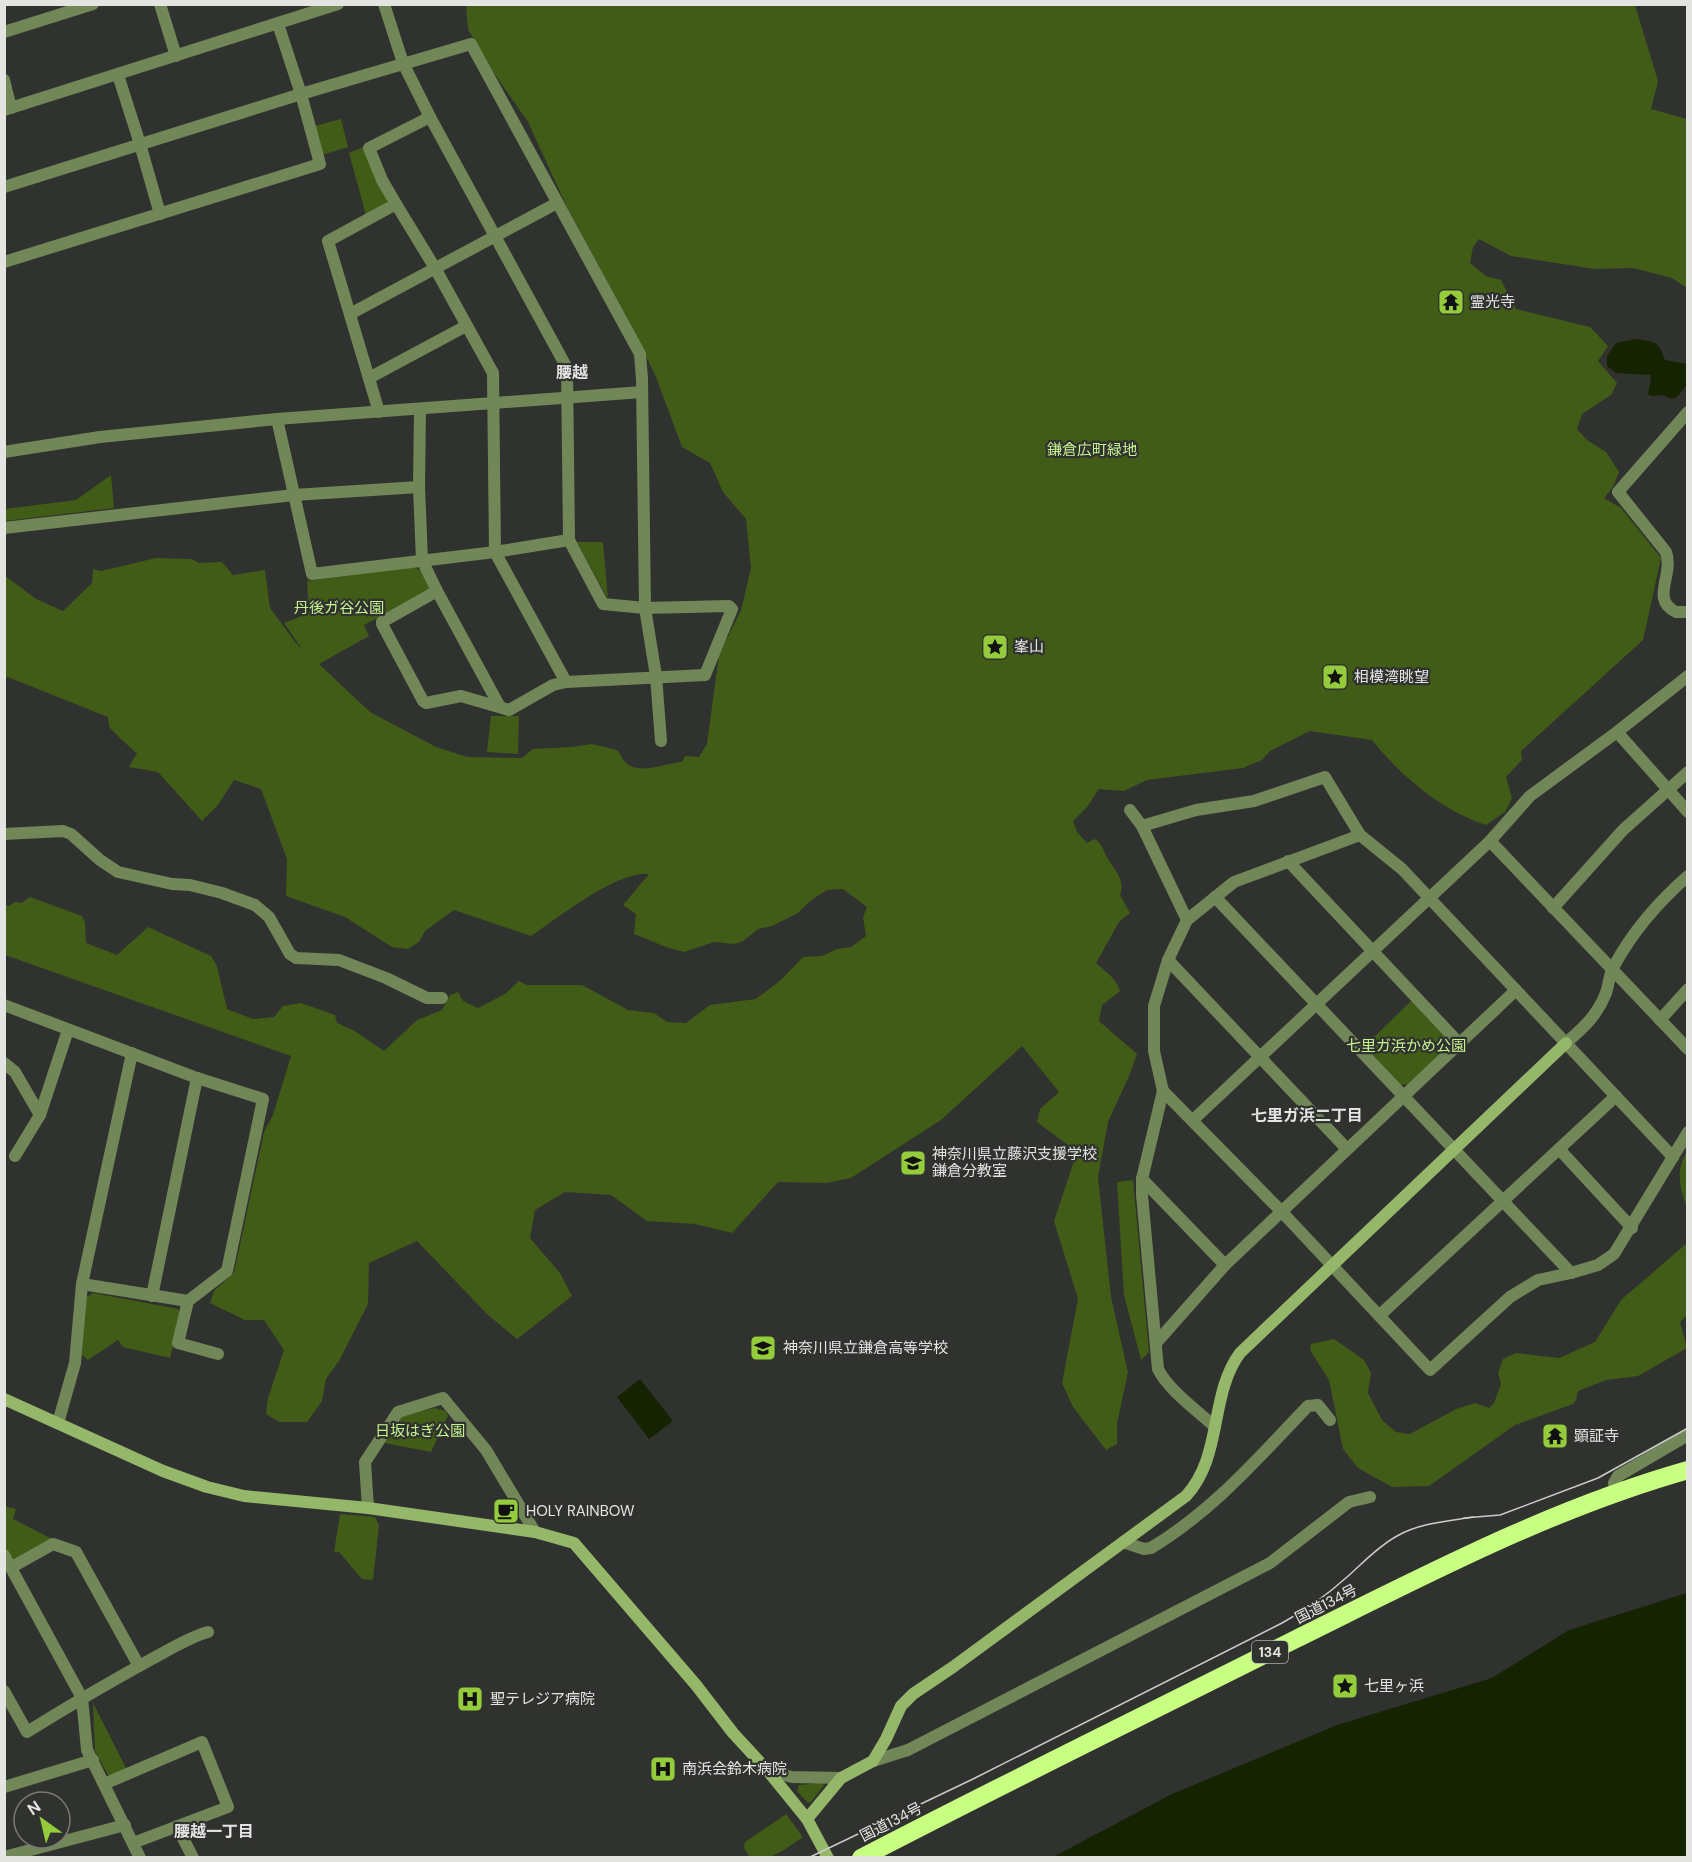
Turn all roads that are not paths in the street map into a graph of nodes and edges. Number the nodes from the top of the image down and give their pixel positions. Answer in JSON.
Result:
{"nodes":[{"id":1,"x":93,"y":4,"type":"edge"},
{"id":2,"x":160,"y":4,"type":"edge"},
{"id":3,"x":338,"y":4,"type":"edge"},
{"id":4,"x":384,"y":4,"type":"edge"},
{"id":5,"x":278,"y":24,"type":"junction"},
{"id":6,"x":4,"y":32,"type":"edge"},
{"id":7,"x":176,"y":56,"type":"junction"},
{"id":8,"x":403,"y":63,"type":"junction"},
{"id":9,"x":118,"y":75,"type":"junction"},
{"id":10,"x":4,"y":80,"type":"edge"},
{"id":11,"x":301,"y":94,"type":"junction"},
{"id":12,"x":8,"y":109,"type":"edge"},
{"id":13,"x":430,"y":117,"type":"junction"},
{"id":14,"x":141,"y":144,"type":"junction"},
{"id":15,"x":4,"y":187,"type":"edge"},
{"id":16,"x":557,"y":203,"type":"junction"},
{"id":17,"x":396,"y":204,"type":"junction"},
{"id":18,"x":160,"y":214,"type":"junction"},
{"id":19,"x":495,"y":236,"type":"junction"},
{"id":20,"x":4,"y":262,"type":"edge"},
{"id":21,"x":435,"y":268,"type":"junction"},
{"id":22,"x":350,"y":314,"type":"junction"},
{"id":23,"x":466,"y":326,"type":"junction"},
{"id":24,"x":369,"y":378,"type":"junction"},
{"id":25,"x":642,"y":392,"type":"junction"},
{"id":26,"x":567,"y":397,"type":"junction"},
{"id":27,"x":492,"y":404,"type":"junction"},
{"id":28,"x":420,"y":409,"type":"junction"},
{"id":29,"x":379,"y":412,"type":"junction"},
{"id":30,"x":1688,"y":412,"type":"edge"},
{"id":31,"x":277,"y":419,"type":"junction"},
{"id":32,"x":4,"y":452,"type":"edge"},
{"id":33,"x":419,"y":487,"type":"junction"},
{"id":34,"x":294,"y":495,"type":"junction"},
{"id":35,"x":4,"y":528,"type":"edge"},
{"id":36,"x":570,"y":540,"type":"junction"},
{"id":37,"x":495,"y":552,"type":"junction"},
{"id":38,"x":423,"y":560,"type":"junction"},
{"id":39,"x":437,"y":591,"type":"junction"},
{"id":40,"x":645,"y":608,"type":"junction"},
{"id":41,"x":1688,"y":612,"type":"edge"},
{"id":42,"x":656,"y":676,"type":"junction"},
{"id":43,"x":1688,"y":676,"type":"edge"},
{"id":44,"x":566,"y":682,"type":"junction"},
{"id":45,"x":500,"y":707,"type":"junction"},
{"id":46,"x":1617,"y":732,"type":"junction"},
{"id":47,"x":661,"y":741,"type":"dead end"},
{"id":48,"x":1688,"y":772,"type":"edge"},
{"id":49,"x":1667,"y":789,"type":"junction"},
{"id":50,"x":1130,"y":810,"type":"dead end"},
{"id":51,"x":1688,"y":812,"type":"edge"},
{"id":52,"x":1142,"y":826,"type":"junction"},
{"id":53,"x":4,"y":834,"type":"edge"},
{"id":54,"x":1360,"y":835,"type":"junction"},
{"id":55,"x":1490,"y":841,"type":"junction"},
{"id":56,"x":1288,"y":861,"type":"junction"},
{"id":57,"x":1688,"y":876,"type":"edge"},
{"id":58,"x":1215,"y":897,"type":"junction"},
{"id":59,"x":1429,"y":898,"type":"junction"},
{"id":60,"x":1554,"y":908,"type":"junction"},
{"id":61,"x":1187,"y":920,"type":"junction"},
{"id":62,"x":1372,"y":951,"type":"junction"},
{"id":63,"x":1168,"y":960,"type":"junction"},
{"id":64,"x":1612,"y":969,"type":"junction"},
{"id":65,"x":1688,"y":989,"type":"edge"},
{"id":66,"x":1516,"y":990,"type":"junction"},
{"id":67,"x":442,"y":998,"type":"dead end"},
{"id":68,"x":1317,"y":1004,"type":"junction"},
{"id":69,"x":4,"y":1005,"type":"edge"},
{"id":70,"x":1660,"y":1020,"type":"junction"},
{"id":71,"x":68,"y":1030,"type":"junction"},
{"id":72,"x":1566,"y":1043,"type":"junction"},
{"id":73,"x":1459,"y":1044,"type":"junction"},
{"id":74,"x":1688,"y":1049,"type":"edge"},
{"id":75,"x":132,"y":1053,"type":"junction"},
{"id":76,"x":1260,"y":1058,"type":"junction"},
{"id":77,"x":4,"y":1064,"type":"edge"},
{"id":78,"x":197,"y":1078,"type":"junction"},
{"id":79,"x":1163,"y":1091,"type":"junction"},
{"id":80,"x":1403,"y":1096,"type":"junction"},
{"id":81,"x":1616,"y":1096,"type":"junction"},
{"id":82,"x":40,"y":1115,"type":"junction"},
{"id":83,"x":1194,"y":1120,"type":"junction"},
{"id":84,"x":1688,"y":1132,"type":"edge"},
{"id":85,"x":1347,"y":1149,"type":"junction"},
{"id":86,"x":1454,"y":1149,"type":"junction"},
{"id":87,"x":1559,"y":1149,"type":"junction"},
{"id":88,"x":15,"y":1156,"type":"dead end"},
{"id":89,"x":1673,"y":1157,"type":"junction"},
{"id":90,"x":1142,"y":1179,"type":"junction"},
{"id":91,"x":1503,"y":1201,"type":"junction"},
{"id":92,"x":1281,"y":1211,"type":"junction"},
{"id":93,"x":1632,"y":1228,"type":"junction"},
{"id":94,"x":1225,"y":1265,"type":"junction"},
{"id":95,"x":1332,"y":1265,"type":"junction"},
{"id":96,"x":1571,"y":1274,"type":"junction"},
{"id":97,"x":82,"y":1284,"type":"junction"},
{"id":98,"x":152,"y":1296,"type":"junction"},
{"id":99,"x":188,"y":1301,"type":"junction"},
{"id":100,"x":1380,"y":1315,"type":"junction"},
{"id":101,"x":1156,"y":1342,"type":"junction"},
{"id":102,"x":218,"y":1354,"type":"dead end"},
{"id":103,"x":4,"y":1399,"type":"edge"},
{"id":104,"x":1330,"y":1420,"type":"dead end"},
{"id":105,"x":58,"y":1423,"type":"junction"},
{"id":106,"x":1215,"y":1427,"type":"junction"},
{"id":107,"x":1688,"y":1435,"type":"edge"},
{"id":108,"x":1688,"y":1470,"type":"edge"},
{"id":109,"x":1616,"y":1493,"type":"junction"},
{"id":110,"x":1370,"y":1497,"type":"dead end"},
{"id":111,"x":368,"y":1508,"type":"junction"},
{"id":112,"x":535,"y":1532,"type":"junction"},
{"id":113,"x":1123,"y":1542,"type":"junction"},
{"id":114,"x":4,"y":1555,"type":"edge"},
{"id":115,"x":12,"y":1567,"type":"junction"},
{"id":116,"x":208,"y":1632,"type":"dead end"},
{"id":117,"x":139,"y":1666,"type":"junction"},
{"id":118,"x":4,"y":1691,"type":"edge"},
{"id":119,"x":82,"y":1698,"type":"junction"},
{"id":120,"x":93,"y":1760,"type":"junction"},
{"id":121,"x":873,"y":1761,"type":"junction"},
{"id":122,"x":768,"y":1771,"type":"junction"},
{"id":123,"x":841,"y":1778,"type":"junction"},
{"id":124,"x":104,"y":1784,"type":"junction"},
{"id":125,"x":4,"y":1787,"type":"edge"},
{"id":126,"x":807,"y":1819,"type":"junction"},
{"id":127,"x":125,"y":1825,"type":"junction"},
{"id":128,"x":177,"y":1826,"type":"junction"},
{"id":129,"x":133,"y":1842,"type":"junction"},
{"id":130,"x":4,"y":1857,"type":"edge"},
{"id":131,"x":140,"y":1857,"type":"edge"},
{"id":132,"x":193,"y":1857,"type":"edge"},
{"id":133,"x":828,"y":1857,"type":"edge"},
{"id":134,"x":861,"y":1857,"type":"edge"}],
"edges":[{"from":1,"to":6,"type":"street"},
{"from":2,"to":7,"type":"street"},
{"from":3,"to":5,"type":"street"},
{"from":4,"to":8,"type":"street"},
{"from":5,"to":7,"type":"street"},
{"from":5,"to":11,"type":"street"},
{"from":7,"to":9,"type":"street"},
{"from":8,"to":11,"type":"street"},
{"from":8,"to":13,"type":"street"},
{"from":8,"to":16,"type":"street"},
{"from":9,"to":12,"type":"street"},
{"from":9,"to":14,"type":"street"},
{"from":10,"to":12,"type":"street"},
{"from":11,"to":14,"type":"street"},
{"from":11,"to":18,"type":"street"},
{"from":13,"to":17,"type":"street"},
{"from":13,"to":19,"type":"street"},
{"from":14,"to":15,"type":"street"},
{"from":14,"to":18,"type":"street"},
{"from":16,"to":19,"type":"street"},
{"from":16,"to":25,"type":"street"},
{"from":17,"to":21,"type":"street"},
{"from":17,"to":22,"type":"street"},
{"from":18,"to":20,"type":"street"},
{"from":19,"to":21,"type":"street"},
{"from":19,"to":26,"type":"street"},
{"from":21,"to":22,"type":"street"},
{"from":21,"to":23,"type":"street"},
{"from":22,"to":24,"type":"street"},
{"from":23,"to":24,"type":"street"},
{"from":23,"to":27,"type":"street"},
{"from":24,"to":29,"type":"street"},
{"from":25,"to":26,"type":"street"},
{"from":25,"to":40,"type":"street"},
{"from":26,"to":27,"type":"street"},
{"from":26,"to":36,"type":"street"},
{"from":27,"to":28,"type":"street"},
{"from":27,"to":37,"type":"street"},
{"from":28,"to":29,"type":"street"},
{"from":28,"to":33,"type":"street"},
{"from":29,"to":31,"type":"street"},
{"from":30,"to":41,"type":"street"},
{"from":31,"to":32,"type":"street"},
{"from":31,"to":34,"type":"street"},
{"from":33,"to":34,"type":"street"},
{"from":33,"to":38,"type":"street"},
{"from":34,"to":35,"type":"street"},
{"from":34,"to":38,"type":"street"},
{"from":36,"to":37,"type":"street"},
{"from":36,"to":40,"type":"street"},
{"from":37,"to":38,"type":"street"},
{"from":37,"to":44,"type":"street"},
{"from":38,"to":39,"type":"street"},
{"from":39,"to":45,"type":"street"},
{"from":39,"to":45,"type":"street"},
{"from":40,"to":42,"type":"street"},
{"from":40,"to":42,"type":"street"},
{"from":42,"to":44,"type":"street"},
{"from":42,"to":47,"type":"street"},
{"from":43,"to":46,"type":"street"},
{"from":44,"to":45,"type":"street"},
{"from":46,"to":49,"type":"street"},
{"from":46,"to":55,"type":"street"},
{"from":48,"to":49,"type":"street"},
{"from":49,"to":51,"type":"street"},
{"from":49,"to":60,"type":"street"},
{"from":50,"to":52,"type":"street"},
{"from":52,"to":54,"type":"street"},
{"from":52,"to":61,"type":"street"},
{"from":53,"to":67,"type":"street"},
{"from":54,"to":56,"type":"street"},
{"from":54,"to":59,"type":"street"},
{"from":55,"to":59,"type":"street"},
{"from":55,"to":60,"type":"street"},
{"from":56,"to":58,"type":"street"},
{"from":56,"to":62,"type":"street"},
{"from":57,"to":64,"type":"street"},
{"from":58,"to":61,"type":"street"},
{"from":58,"to":68,"type":"street"},
{"from":59,"to":62,"type":"street"},
{"from":59,"to":66,"type":"street"},
{"from":60,"to":64,"type":"street"},
{"from":61,"to":63,"type":"street"},
{"from":62,"to":68,"type":"street"},
{"from":62,"to":73,"type":"street"},
{"from":63,"to":76,"type":"street"},
{"from":63,"to":79,"type":"street"},
{"from":64,"to":70,"type":"street"},
{"from":64,"to":72,"type":"street"},
{"from":65,"to":70,"type":"street"},
{"from":66,"to":72,"type":"street"},
{"from":66,"to":73,"type":"street"},
{"from":68,"to":76,"type":"street"},
{"from":68,"to":80,"type":"street"},
{"from":69,"to":71,"type":"street"},
{"from":70,"to":74,"type":"street"},
{"from":71,"to":75,"type":"street"},
{"from":71,"to":82,"type":"street"},
{"from":72,"to":81,"type":"street"},
{"from":72,"to":86,"type":"street"},
{"from":73,"to":80,"type":"street"},
{"from":75,"to":78,"type":"street"},
{"from":75,"to":97,"type":"street"},
{"from":76,"to":83,"type":"street"},
{"from":76,"to":85,"type":"street"},
{"from":77,"to":82,"type":"street"},
{"from":78,"to":98,"type":"street"},
{"from":78,"to":99,"type":"street"},
{"from":79,"to":83,"type":"street"},
{"from":79,"to":90,"type":"street"},
{"from":80,"to":85,"type":"street"},
{"from":80,"to":86,"type":"street"},
{"from":81,"to":87,"type":"street"},
{"from":81,"to":89,"type":"street"},
{"from":82,"to":88,"type":"street"},
{"from":83,"to":92,"type":"street"},
{"from":84,"to":89,"type":"street"},
{"from":85,"to":92,"type":"street"},
{"from":86,"to":91,"type":"street"},
{"from":86,"to":95,"type":"street"},
{"from":87,"to":91,"type":"street"},
{"from":87,"to":93,"type":"street"},
{"from":89,"to":93,"type":"street"},
{"from":90,"to":94,"type":"street"},
{"from":90,"to":101,"type":"street"},
{"from":91,"to":96,"type":"street"},
{"from":91,"to":100,"type":"street"},
{"from":92,"to":94,"type":"street"},
{"from":92,"to":95,"type":"street"},
{"from":93,"to":96,"type":"street"},
{"from":94,"to":101,"type":"street"},
{"from":95,"to":100,"type":"street"},
{"from":95,"to":106,"type":"street"},
{"from":96,"to":100,"type":"street"},
{"from":97,"to":98,"type":"street"},
{"from":97,"to":105,"type":"street"},
{"from":98,"to":99,"type":"street"},
{"from":99,"to":102,"type":"street"},
{"from":101,"to":106,"type":"street"},
{"from":103,"to":105,"type":"street"},
{"from":104,"to":113,"type":"street"},
{"from":105,"to":111,"type":"street"},
{"from":106,"to":113,"type":"street"},
{"from":107,"to":109,"type":"street"},
{"from":108,"to":109,"type":"highway","name":"国道134号","number":"134"},
{"from":109,"to":134,"type":"highway","name":"国道134号","number":"134"},
{"from":110,"to":121,"type":"street"},
{"from":111,"to":112,"type":"street"},
{"from":111,"to":112,"type":"street"},
{"from":112,"to":122,"type":"street"},
{"from":113,"to":121,"type":"street"},
{"from":114,"to":115,"type":"street"},
{"from":115,"to":117,"type":"street"},
{"from":115,"to":119,"type":"street"},
{"from":116,"to":117,"type":"street"},
{"from":117,"to":119,"type":"street"},
{"from":118,"to":119,"type":"street"},
{"from":119,"to":120,"type":"street"},
{"from":120,"to":124,"type":"street"},
{"from":120,"to":125,"type":"street"},
{"from":121,"to":123,"type":"street"},
{"from":122,"to":123,"type":"street"},
{"from":122,"to":126,"type":"street"},
{"from":123,"to":126,"type":"street"},
{"from":124,"to":127,"type":"street"},
{"from":124,"to":128,"type":"street"},
{"from":126,"to":133,"type":"street"},
{"from":127,"to":129,"type":"street"},
{"from":127,"to":130,"type":"street"},
{"from":128,"to":129,"type":"street"},
{"from":128,"to":132,"type":"street"},
{"from":129,"to":131,"type":"street"}]}
